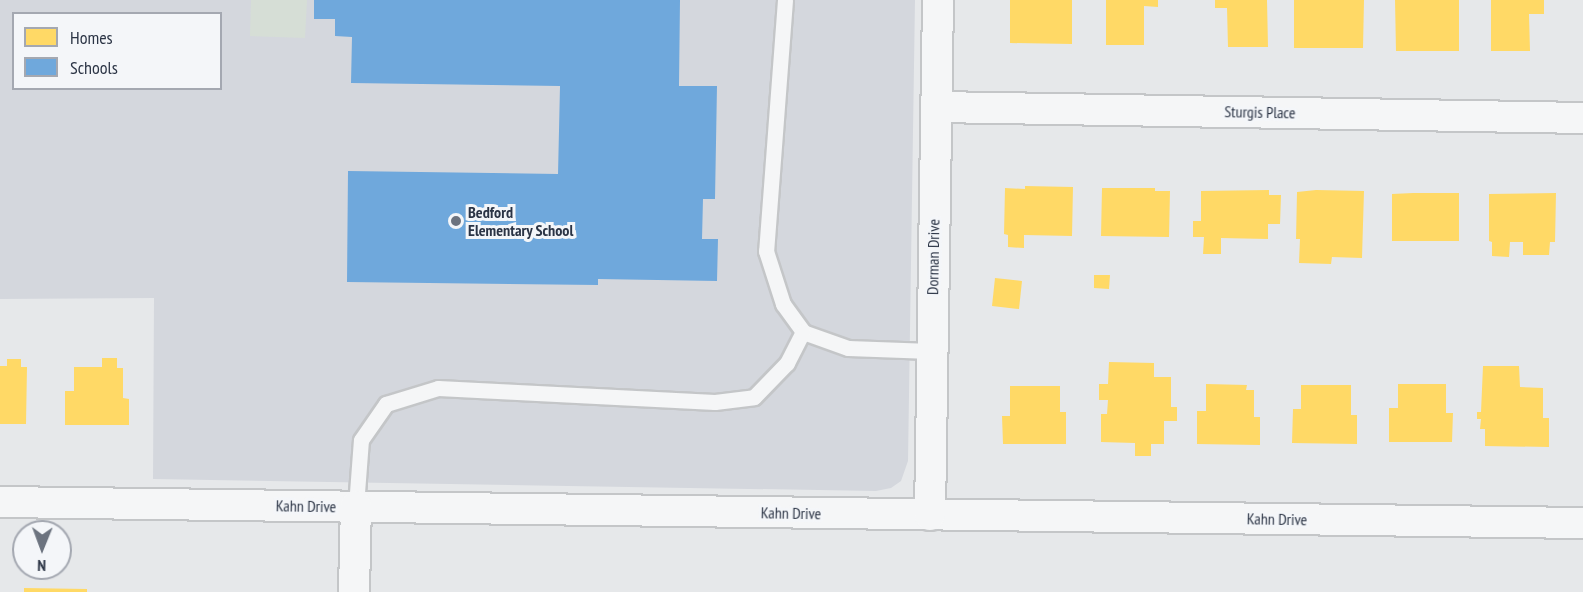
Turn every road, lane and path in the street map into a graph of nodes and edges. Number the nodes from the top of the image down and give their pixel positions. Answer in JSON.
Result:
{"nodes":[{"id":1,"x":785,"y":0,"type":"edge"},
{"id":2,"x":938,"y":0,"type":"edge"},
{"id":3,"x":936,"y":107,"type":"junction"},
{"id":4,"x":1583,"y":118,"type":"edge"},
{"id":5,"x":803,"y":332,"type":"junction"},
{"id":6,"x":931,"y":351,"type":"junction"},
{"id":7,"x":0,"y":502,"type":"edge"},
{"id":8,"x":356,"y":506,"type":"junction"},
{"id":9,"x":930,"y":515,"type":"junction"},
{"id":10,"x":1583,"y":523,"type":"edge"},
{"id":11,"x":354,"y":592,"type":"edge"}],
"edges":[{"from":1,"to":5,"type":"lane"},
{"from":2,"to":3,"type":"street","name":"Dorman Drive"},
{"from":3,"to":4,"type":"street","name":"Sturgis Place"},
{"from":3,"to":6,"type":"street","name":"Dorman Drive"},
{"from":5,"to":6,"type":"lane"},
{"from":5,"to":8,"type":"lane"},
{"from":6,"to":9,"type":"street","name":"Dorman Drive"},
{"from":7,"to":8,"type":"street","name":"Kahn Drive"},
{"from":8,"to":9,"type":"street","name":"Kahn Drive"},
{"from":8,"to":11,"type":"street"},
{"from":9,"to":10,"type":"street","name":"Kahn Drive"}]}
